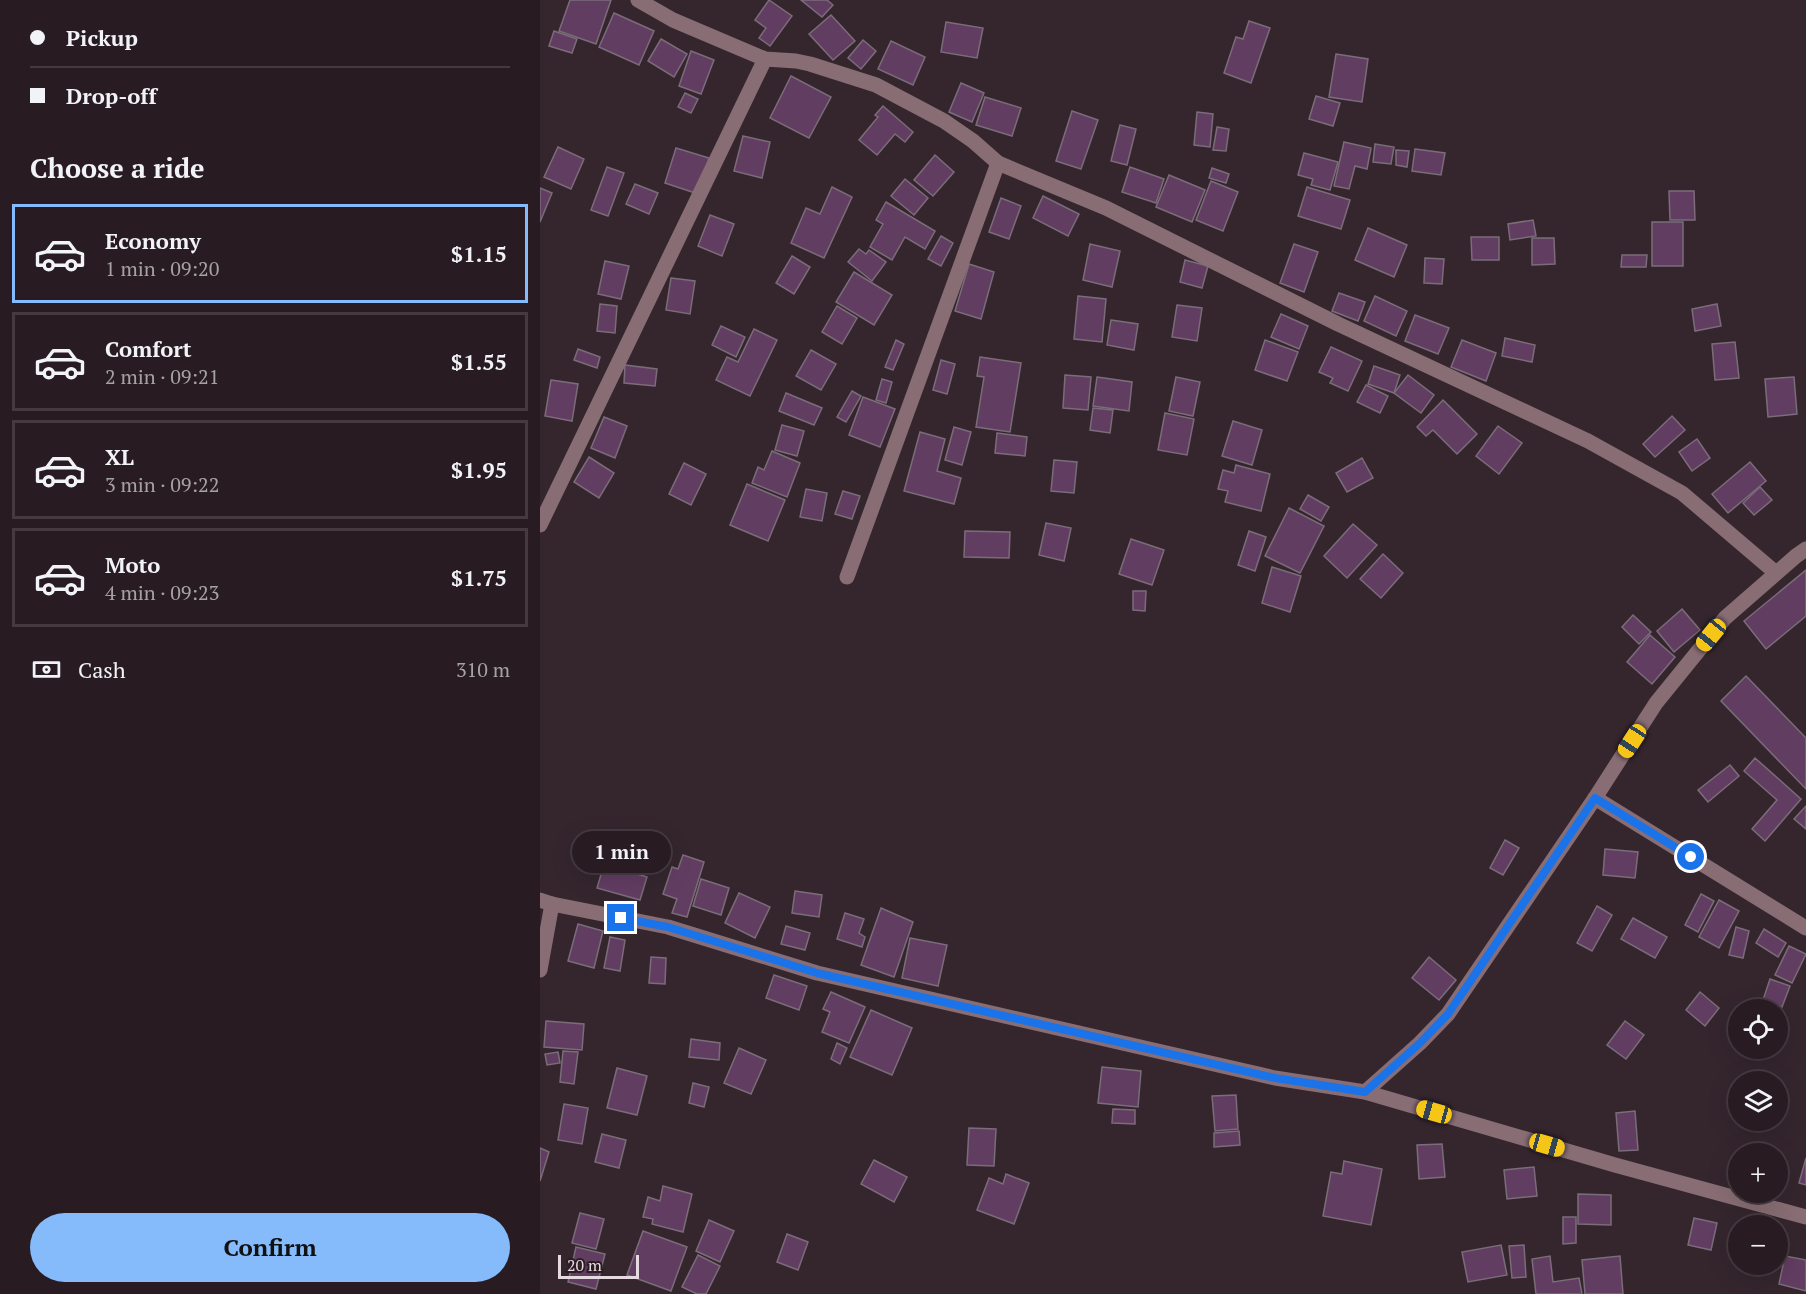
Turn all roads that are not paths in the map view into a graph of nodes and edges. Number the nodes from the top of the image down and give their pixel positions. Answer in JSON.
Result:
{"nodes":[{"id":1,"x":638,"y":0,"type":"edge"},
{"id":2,"x":765,"y":59,"type":"junction"},
{"id":3,"x":998,"y":163,"type":"junction"},
{"id":4,"x":540,"y":525,"type":"edge"},
{"id":5,"x":1806,"y":549,"type":"edge"},
{"id":6,"x":1776,"y":573,"type":"junction"},
{"id":7,"x":847,"y":577,"type":"dead end"},
{"id":8,"x":1595,"y":798,"type":"junction"},
{"id":9,"x":546,"y":902,"type":"edge"},
{"id":10,"x":1806,"y":928,"type":"edge"},
{"id":11,"x":540,"y":970,"type":"edge"},
{"id":12,"x":1365,"y":1092,"type":"junction"},
{"id":13,"x":1806,"y":1217,"type":"edge"}],
"edges":[{"from":1,"to":2,"type":"street"},
{"from":2,"to":3,"type":"street"},
{"from":2,"to":4,"type":"street"},
{"from":3,"to":6,"type":"street"},
{"from":3,"to":7,"type":"street"},
{"from":5,"to":6,"type":"street"},
{"from":6,"to":8,"type":"street"},
{"from":8,"to":10,"type":"street"},
{"from":8,"to":12,"type":"street"},
{"from":9,"to":11,"type":"street"},
{"from":9,"to":12,"type":"street"},
{"from":12,"to":13,"type":"street"}]}
